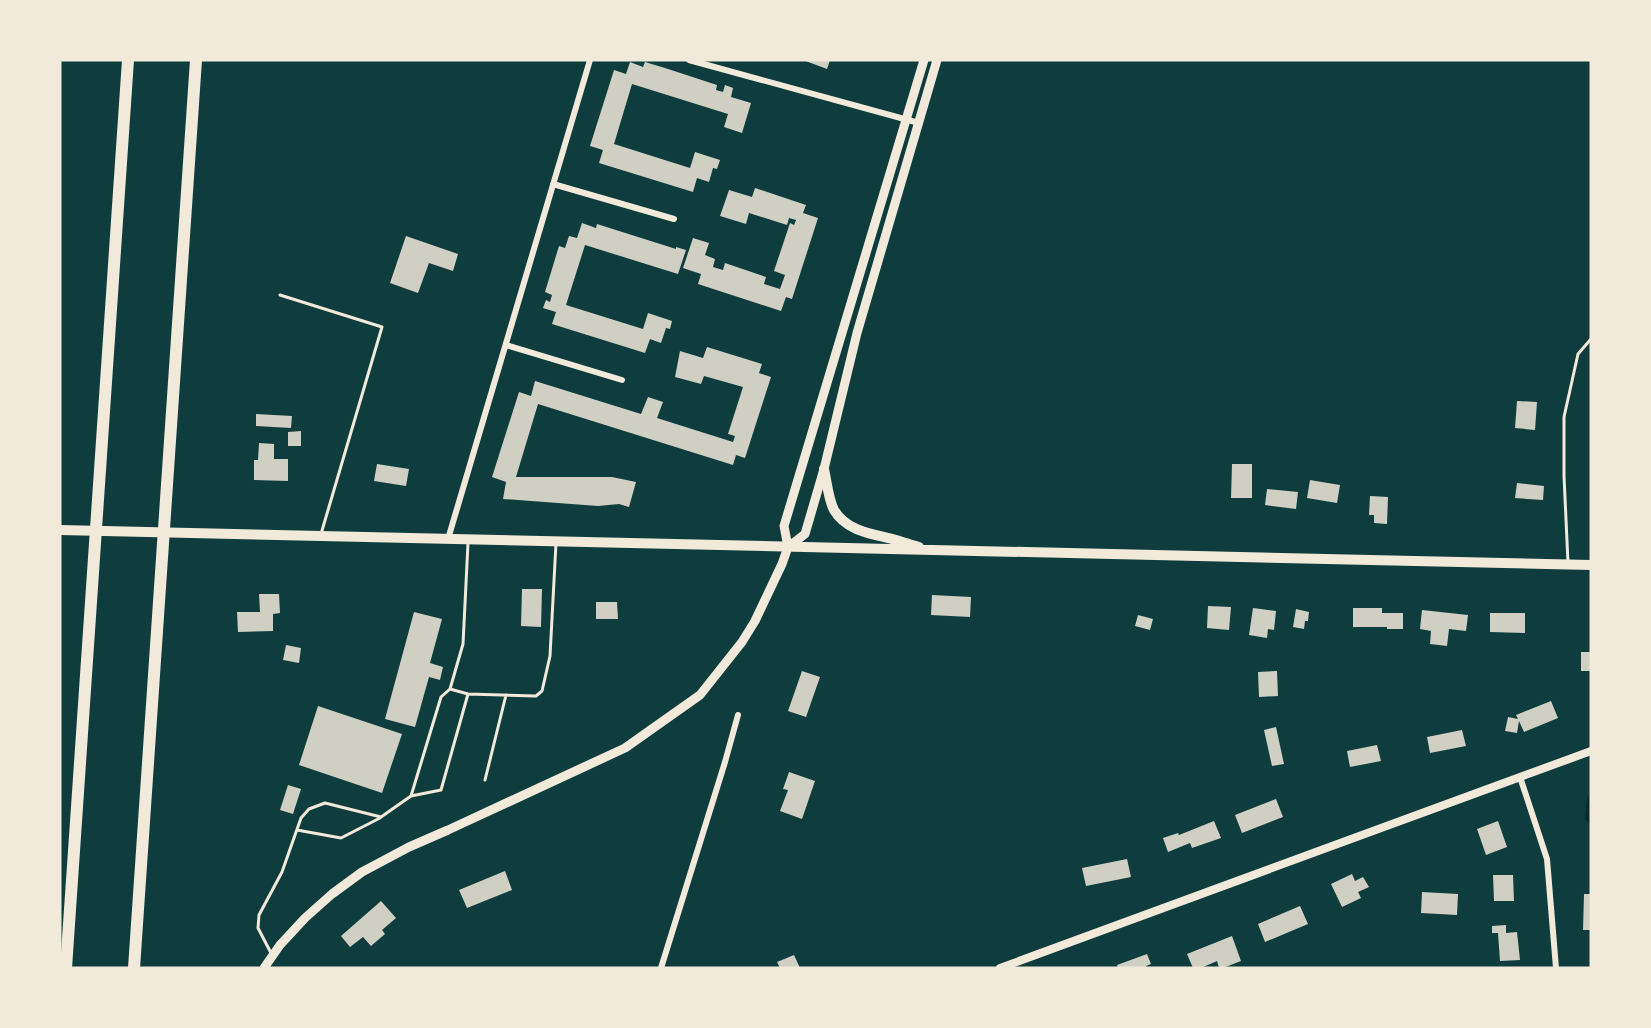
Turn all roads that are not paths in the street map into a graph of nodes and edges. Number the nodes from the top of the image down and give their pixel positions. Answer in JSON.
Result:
{"nodes":[{"id":1,"x":128,"y":60,"type":"edge"},
{"id":2,"x":196,"y":60,"type":"edge"},
{"id":3,"x":590,"y":60,"type":"edge"},
{"id":4,"x":689,"y":60,"type":"edge"},
{"id":5,"x":924,"y":60,"type":"edge"},
{"id":6,"x":937,"y":60,"type":"edge"},
{"id":7,"x":907,"y":119,"type":"junction"},
{"id":8,"x":919,"y":123,"type":"junction"},
{"id":9,"x":553,"y":184,"type":"junction"},
{"id":10,"x":674,"y":219,"type":"dead end"},
{"id":11,"x":280,"y":295,"type":"dead end"},
{"id":12,"x":1591,"y":339,"type":"edge"},
{"id":13,"x":506,"y":345,"type":"junction"},
{"id":14,"x":622,"y":380,"type":"dead end"},
{"id":15,"x":824,"y":469,"type":"junction"},
{"id":16,"x":60,"y":530,"type":"edge"},
{"id":17,"x":321,"y":535,"type":"junction"},
{"id":18,"x":448,"y":539,"type":"junction"},
{"id":19,"x":468,"y":540,"type":"junction"},
{"id":20,"x":556,"y":542,"type":"junction"},
{"id":21,"x":788,"y":548,"type":"junction"},
{"id":22,"x":930,"y":551,"type":"junction"},
{"id":23,"x":1568,"y":565,"type":"junction"},
{"id":24,"x":1591,"y":565,"type":"edge"},
{"id":25,"x":450,"y":689,"type":"junction"},
{"id":26,"x":468,"y":694,"type":"junction"},
{"id":27,"x":506,"y":695,"type":"junction"},
{"id":28,"x":738,"y":715,"type":"dead end"},
{"id":29,"x":1591,"y":750,"type":"edge"},
{"id":30,"x":1520,"y":777,"type":"junction"},
{"id":31,"x":485,"y":780,"type":"dead end"},
{"id":32,"x":411,"y":796,"type":"junction"},
{"id":33,"x":381,"y":817,"type":"junction"},
{"id":34,"x":297,"y":830,"type":"junction"},
{"id":35,"x":273,"y":956,"type":"junction"},
{"id":36,"x":66,"y":968,"type":"edge"},
{"id":37,"x":134,"y":968,"type":"edge"},
{"id":38,"x":264,"y":968,"type":"edge"},
{"id":39,"x":661,"y":968,"type":"edge"},
{"id":40,"x":1000,"y":968,"type":"edge"},
{"id":41,"x":1556,"y":968,"type":"edge"}],
"edges":[{"from":1,"to":36,"type":"highway"},
{"from":2,"to":37,"type":"highway"},
{"from":3,"to":9,"type":"street"},
{"from":4,"to":7,"type":"street"},
{"from":5,"to":7,"type":"main road"},
{"from":6,"to":8,"type":"main road"},
{"from":7,"to":8,"type":"street"},
{"from":7,"to":21,"type":"main road"},
{"from":8,"to":15,"type":"main road"},
{"from":9,"to":10,"type":"street"},
{"from":9,"to":13,"type":"street"},
{"from":11,"to":17,"type":"lane"},
{"from":12,"to":23,"type":"lane"},
{"from":13,"to":14,"type":"street"},
{"from":13,"to":18,"type":"street"},
{"from":15,"to":21,"type":"main road"},
{"from":15,"to":22,"type":"main road"},
{"from":16,"to":17,"type":"main road"},
{"from":17,"to":18,"type":"main road"},
{"from":18,"to":19,"type":"main road"},
{"from":19,"to":20,"type":"main road"},
{"from":19,"to":25,"type":"lane"},
{"from":20,"to":21,"type":"main road"},
{"from":20,"to":27,"type":"lane"},
{"from":21,"to":22,"type":"main road"},
{"from":21,"to":35,"type":"main road"},
{"from":22,"to":23,"type":"main road"},
{"from":23,"to":24,"type":"main road"},
{"from":25,"to":26,"type":"lane"},
{"from":25,"to":32,"type":"lane"},
{"from":26,"to":27,"type":"lane"},
{"from":26,"to":32,"type":"lane"},
{"from":27,"to":31,"type":"lane"},
{"from":28,"to":39,"type":"street"},
{"from":29,"to":30,"type":"street"},
{"from":30,"to":40,"type":"street"},
{"from":30,"to":41,"type":"street"},
{"from":32,"to":33,"type":"lane"},
{"from":33,"to":34,"type":"lane"},
{"from":33,"to":34,"type":"lane"},
{"from":34,"to":35,"type":"lane"},
{"from":35,"to":38,"type":"main road"}]}
